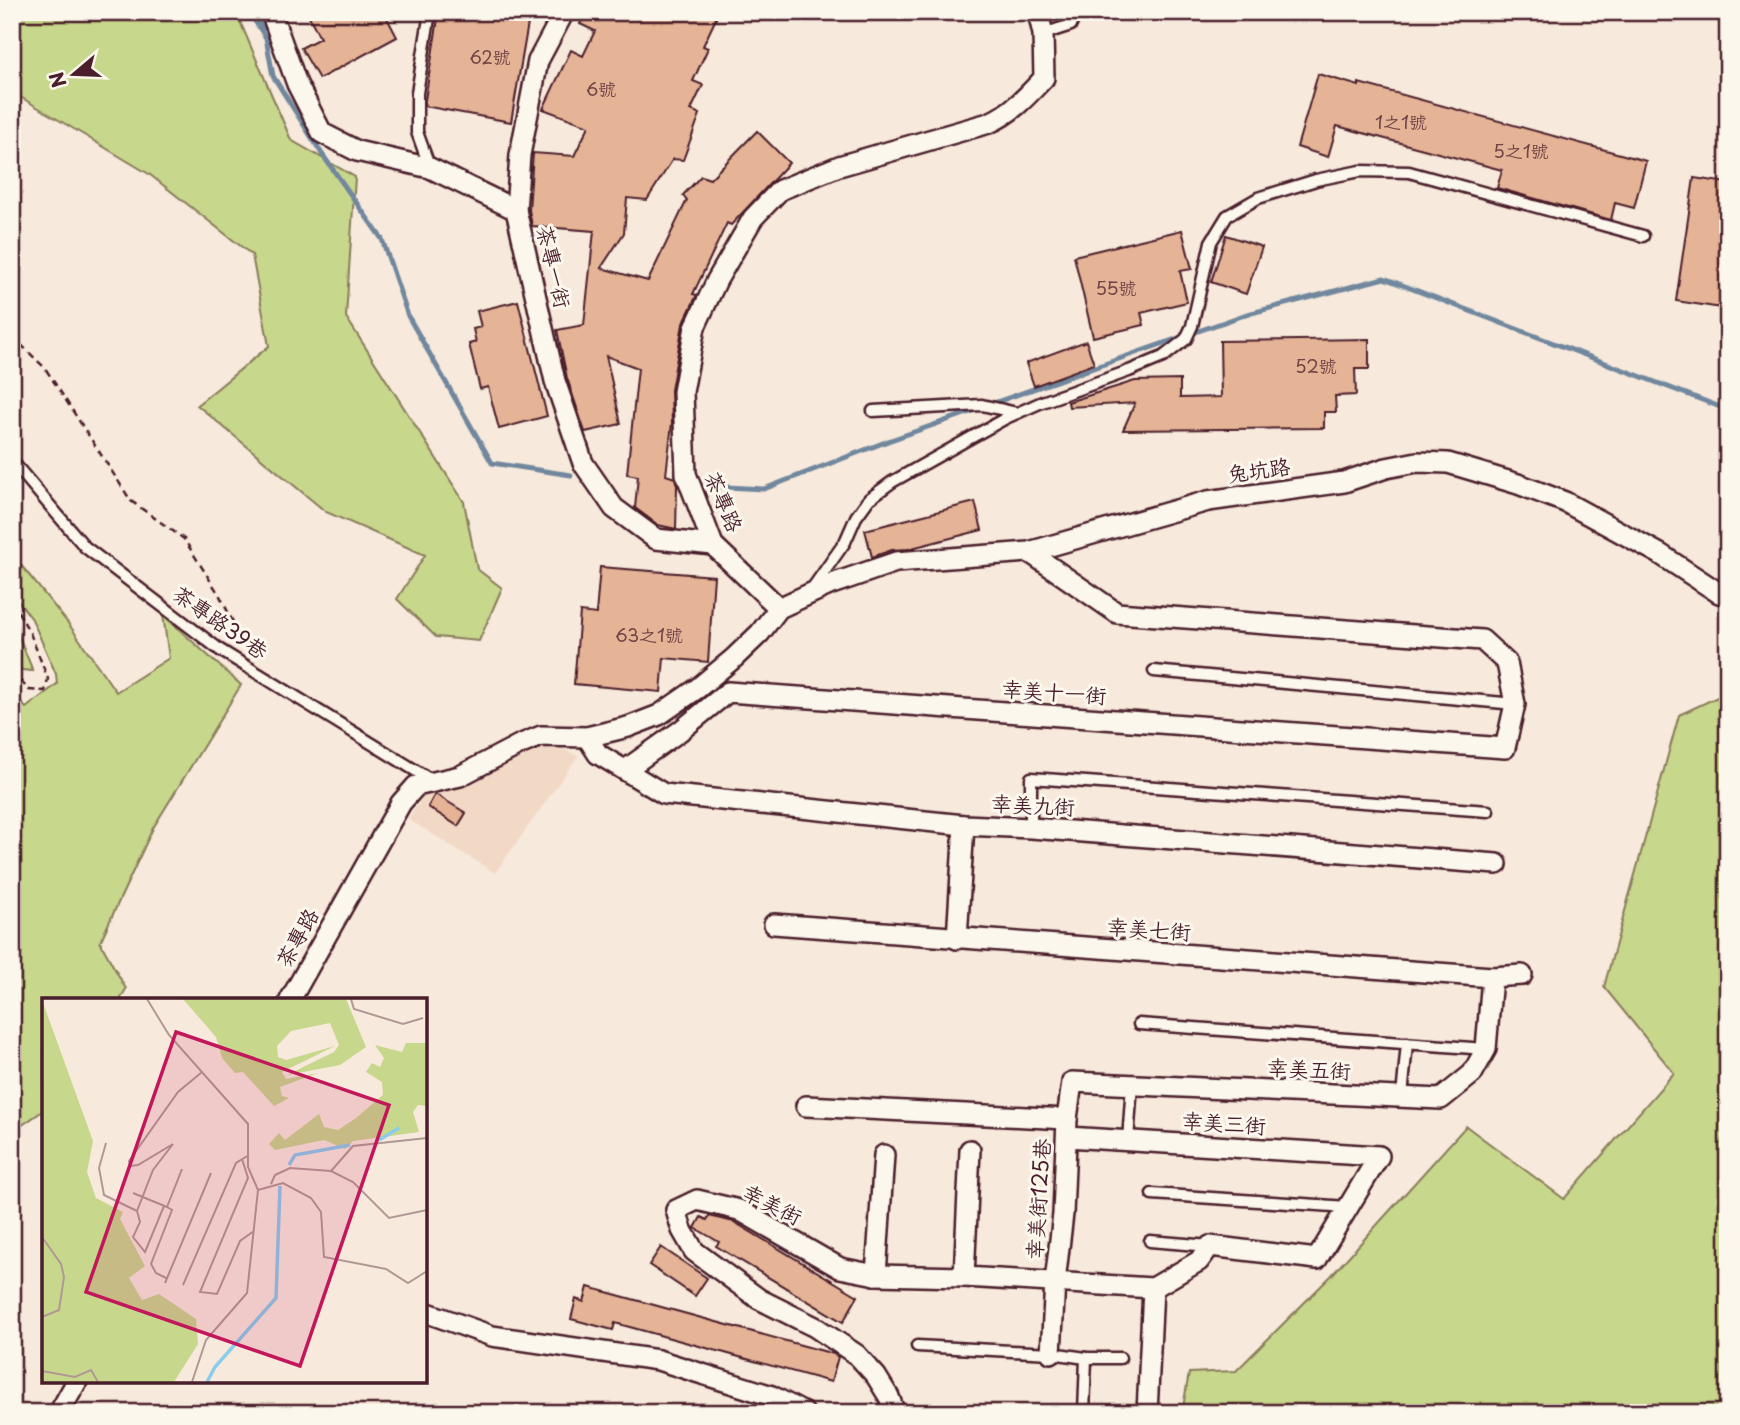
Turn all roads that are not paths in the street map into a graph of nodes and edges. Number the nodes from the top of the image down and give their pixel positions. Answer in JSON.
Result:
{"nodes":[{"id":1,"x":271,"y":12,"type":"edge"},
{"id":2,"x":430,"y":12,"type":"edge"},
{"id":3,"x":564,"y":12,"type":"edge"},
{"id":4,"x":1038,"y":12,"type":"edge"},
{"id":5,"x":1076,"y":12,"type":"edge"},
{"id":6,"x":1043,"y":34,"type":"junction"},
{"id":7,"x":430,"y":168,"type":"junction"},
{"id":8,"x":516,"y":210,"type":"junction"},
{"id":9,"x":1643,"y":236,"type":"dead end"},
{"id":10,"x":873,"y":411,"type":"dead end"},
{"id":11,"x":1018,"y":413,"type":"junction"},
{"id":12,"x":12,"y":461,"type":"edge"},
{"id":13,"x":713,"y":545,"type":"junction"},
{"id":14,"x":1029,"y":552,"type":"junction"},
{"id":15,"x":807,"y":595,"type":"junction"},
{"id":16,"x":1728,"y":595,"type":"edge"},
{"id":17,"x":779,"y":608,"type":"junction"},
{"id":18,"x":1154,"y":671,"type":"dead end"},
{"id":19,"x":1516,"y":704,"type":"junction"},
{"id":20,"x":587,"y":737,"type":"junction"},
{"id":21,"x":625,"y":770,"type":"junction"},
{"id":22,"x":434,"y":782,"type":"junction"},
{"id":23,"x":1488,"y":811,"type":"dead end"},
{"id":24,"x":964,"y":825,"type":"junction"},
{"id":25,"x":1031,"y":828,"type":"junction"},
{"id":26,"x":1497,"y":864,"type":"dead end"},
{"id":27,"x":774,"y":923,"type":"dead end"},
{"id":28,"x":957,"y":939,"type":"junction"},
{"id":29,"x":1522,"y":975,"type":"dead end"},
{"id":30,"x":1492,"y":977,"type":"junction"},
{"id":31,"x":291,"y":998,"type":"edge"},
{"id":32,"x":1139,"y":1024,"type":"dead end"},
{"id":33,"x":1407,"y":1044,"type":"junction"},
{"id":34,"x":1486,"y":1049,"type":"junction"},
{"id":35,"x":1132,"y":1084,"type":"junction"},
{"id":36,"x":1402,"y":1097,"type":"junction"},
{"id":37,"x":806,"y":1105,"type":"dead end"},
{"id":38,"x":1067,"y":1128,"type":"junction"},
{"id":39,"x":1128,"y":1141,"type":"junction"},
{"id":40,"x":970,"y":1150,"type":"dead end"},
{"id":41,"x":884,"y":1155,"type":"dead end"},
{"id":42,"x":1152,"y":1194,"type":"dead end"},
{"id":43,"x":1348,"y":1207,"type":"junction"},
{"id":44,"x":1150,"y":1241,"type":"dead end"},
{"id":45,"x":1210,"y":1246,"type":"junction"},
{"id":46,"x":876,"y":1275,"type":"junction"},
{"id":47,"x":964,"y":1277,"type":"junction"},
{"id":48,"x":1055,"y":1282,"type":"junction"},
{"id":49,"x":1153,"y":1288,"type":"junction"},
{"id":50,"x":427,"y":1313,"type":"edge"},
{"id":51,"x":917,"y":1346,"type":"dead end"},
{"id":52,"x":1051,"y":1353,"type":"junction"},
{"id":53,"x":1086,"y":1358,"type":"junction"},
{"id":54,"x":1120,"y":1358,"type":"dead end"},
{"id":55,"x":76,"y":1383,"type":"edge"},
{"id":56,"x":59,"y":1413,"type":"edge"},
{"id":57,"x":804,"y":1413,"type":"edge"},
{"id":58,"x":895,"y":1413,"type":"edge"},
{"id":59,"x":1084,"y":1413,"type":"edge"},
{"id":60,"x":1147,"y":1413,"type":"edge"}],
"edges":[{"from":1,"to":7,"type":"street","name":"茶專一街"},
{"from":2,"to":7,"type":"lane"},
{"from":3,"to":8,"type":"street"},
{"from":4,"to":6,"type":"street","name":"茶專路"},
{"from":5,"to":6,"type":"lane"},
{"from":6,"to":13,"type":"street","name":"茶專路"},
{"from":7,"to":8,"type":"street","name":"茶專一街"},
{"from":8,"to":13,"type":"street","name":"茶專一街"},
{"from":9,"to":11,"type":"lane"},
{"from":10,"to":11,"type":"lane"},
{"from":11,"to":15,"type":"lane"},
{"from":12,"to":22,"type":"lane","name":"茶專路39巷"},
{"from":13,"to":17,"type":"street","name":"茶專路"},
{"from":14,"to":15,"type":"street","name":"兔坑路"},
{"from":14,"to":16,"type":"street","name":"兔坑路"},
{"from":14,"to":19,"type":"street"},
{"from":15,"to":17,"type":"street","name":"兔坑路"},
{"from":17,"to":20,"type":"street","name":"茶專路"},
{"from":18,"to":19,"type":"lane"},
{"from":19,"to":21,"type":"street","name":"幸美十一街"},
{"from":20,"to":21,"type":"street","name":"幸美九街"},
{"from":20,"to":22,"type":"street","name":"茶專路"},
{"from":21,"to":24,"type":"street","name":"幸美九街"},
{"from":22,"to":31,"type":"street","name":"茶專路"},
{"from":23,"to":25,"type":"lane"},
{"from":24,"to":25,"type":"street","name":"幸美九街"},
{"from":24,"to":28,"type":"street"},
{"from":25,"to":26,"type":"street","name":"幸美九街"},
{"from":27,"to":28,"type":"street","name":"幸美七街"},
{"from":28,"to":30,"type":"street","name":"幸美七街"},
{"from":29,"to":30,"type":"street","name":"幸美七街"},
{"from":30,"to":34,"type":"street","name":"幸美五街"},
{"from":32,"to":33,"type":"lane"},
{"from":33,"to":34,"type":"lane"},
{"from":33,"to":36,"type":"lane"},
{"from":34,"to":36,"type":"street","name":"幸美五街"},
{"from":35,"to":36,"type":"street","name":"幸美五街"},
{"from":35,"to":38,"type":"street","name":"幸美五街"},
{"from":35,"to":39,"type":"lane"},
{"from":37,"to":38,"type":"street","name":"幸美三街"},
{"from":38,"to":39,"type":"street","name":"幸美三街"},
{"from":38,"to":48,"type":"street","name":"幸美街125巷"},
{"from":39,"to":43,"type":"street","name":"幸美三街"},
{"from":40,"to":47,"type":"street"},
{"from":41,"to":46,"type":"street"},
{"from":42,"to":43,"type":"lane"},
{"from":43,"to":45,"type":"street"},
{"from":44,"to":45,"type":"lane"},
{"from":45,"to":49,"type":"street"},
{"from":46,"to":47,"type":"street","name":"幸美街"},
{"from":46,"to":58,"type":"street","name":"幸美街"},
{"from":47,"to":48,"type":"street","name":"幸美街"},
{"from":48,"to":49,"type":"street","name":"幸美街"},
{"from":48,"to":52,"type":"street","name":"幸美街125巷"},
{"from":49,"to":60,"type":"street"},
{"from":50,"to":57,"type":"street"},
{"from":51,"to":52,"type":"lane"},
{"from":52,"to":53,"type":"lane"},
{"from":53,"to":54,"type":"lane"},
{"from":53,"to":59,"type":"lane"},
{"from":55,"to":56,"type":"street"}]}
